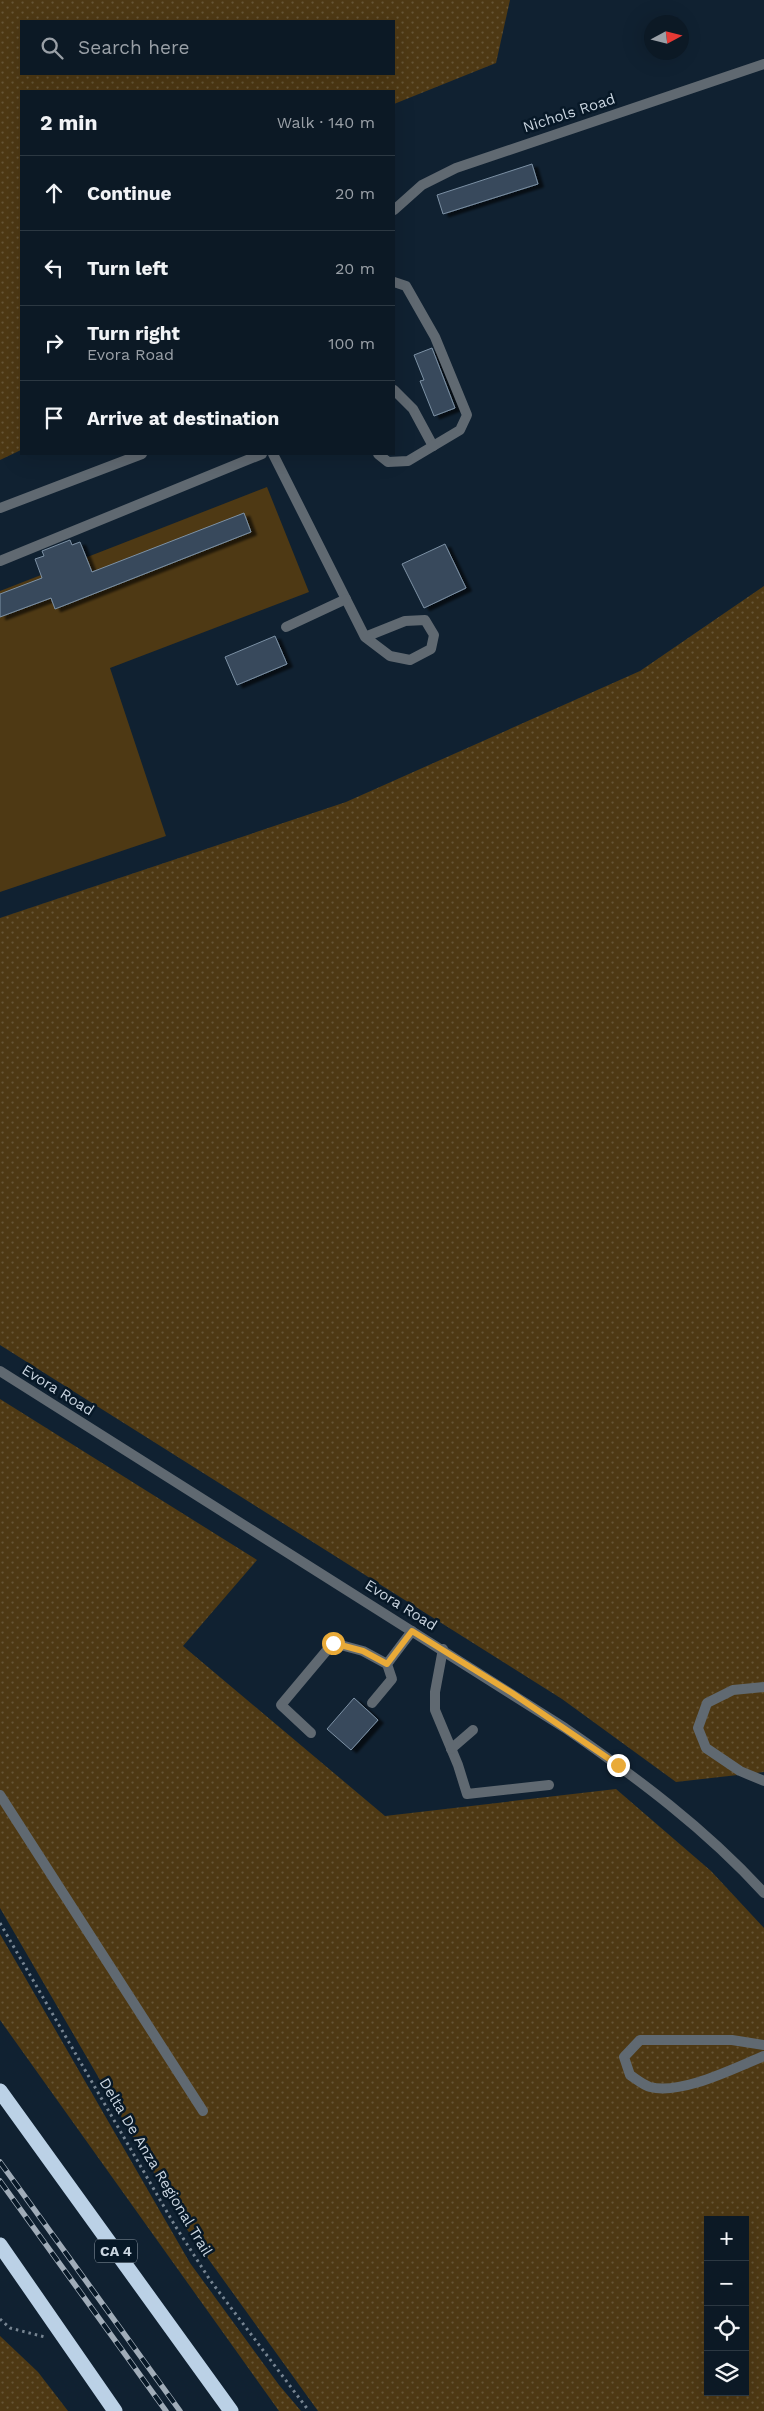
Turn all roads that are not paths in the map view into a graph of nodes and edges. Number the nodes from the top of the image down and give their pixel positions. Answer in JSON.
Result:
{"nodes":[{"id":1,"x":764,"y":64,"type":"edge"},
{"id":2,"x":395,"y":209,"type":"edge"},
{"id":3,"x":395,"y":282,"type":"edge"},
{"id":4,"x":395,"y":391,"type":"edge"},
{"id":5,"x":433,"y":446,"type":"junction"},
{"id":6,"x":139,"y":455,"type":"edge"},
{"id":7,"x":260,"y":455,"type":"edge"},
{"id":8,"x":275,"y":455,"type":"edge"},
{"id":9,"x":379,"y":455,"type":"edge"},
{"id":10,"x":0,"y":508,"type":"edge"},
{"id":11,"x":0,"y":560,"type":"edge"},
{"id":12,"x":346,"y":599,"type":"junction"},
{"id":13,"x":286,"y":627,"type":"dead end"},
{"id":14,"x":365,"y":637,"type":"junction"},
{"id":15,"x":0,"y":1371,"type":"edge"},
{"id":16,"x":412,"y":1631,"type":"junction"},
{"id":17,"x":443,"y":1649,"type":"junction"},
{"id":18,"x":387,"y":1664,"type":"junction"},
{"id":19,"x":764,"y":1687,"type":"edge"},
{"id":20,"x":372,"y":1702,"type":"dead end"},
{"id":21,"x":473,"y":1730,"type":"dead end"},
{"id":22,"x":311,"y":1733,"type":"dead end"},
{"id":23,"x":451,"y":1749,"type":"junction"},
{"id":24,"x":764,"y":1781,"type":"edge"},
{"id":25,"x":549,"y":1785,"type":"dead end"},
{"id":26,"x":0,"y":1795,"type":"edge"},
{"id":27,"x":764,"y":1893,"type":"edge"},
{"id":28,"x":764,"y":2045,"type":"edge"},
{"id":29,"x":764,"y":2056,"type":"edge"},
{"id":30,"x":0,"y":2091,"type":"edge"},
{"id":31,"x":203,"y":2111,"type":"dead end"},
{"id":32,"x":0,"y":2245,"type":"edge"},
{"id":33,"x":115,"y":2411,"type":"edge"},
{"id":34,"x":232,"y":2411,"type":"edge"}],
"edges":[{"from":1,"to":2,"type":"street","name":"Nichols Road"},
{"from":3,"to":5,"type":"street"},
{"from":4,"to":5,"type":"street"},
{"from":5,"to":9,"type":"street"},
{"from":6,"to":10,"type":"street"},
{"from":7,"to":11,"type":"street"},
{"from":8,"to":12,"type":"street"},
{"from":12,"to":13,"type":"street"},
{"from":12,"to":14,"type":"street"},
{"from":14,"to":14,"type":"street"},
{"from":15,"to":16,"type":"street","name":"Evora Road"},
{"from":16,"to":17,"type":"street","name":"Evora Road"},
{"from":16,"to":18,"type":"street"},
{"from":17,"to":23,"type":"street"},
{"from":17,"to":27,"type":"street","name":"Evora Road"},
{"from":18,"to":20,"type":"street"},
{"from":18,"to":22,"type":"street"},
{"from":19,"to":24,"type":"street"},
{"from":21,"to":23,"type":"street"},
{"from":23,"to":25,"type":"street"},
{"from":26,"to":31,"type":"street"},
{"from":28,"to":29,"type":"street"},
{"from":30,"to":34,"type":"highway","number":"CA 4"},
{"from":32,"to":33,"type":"highway"}]}
